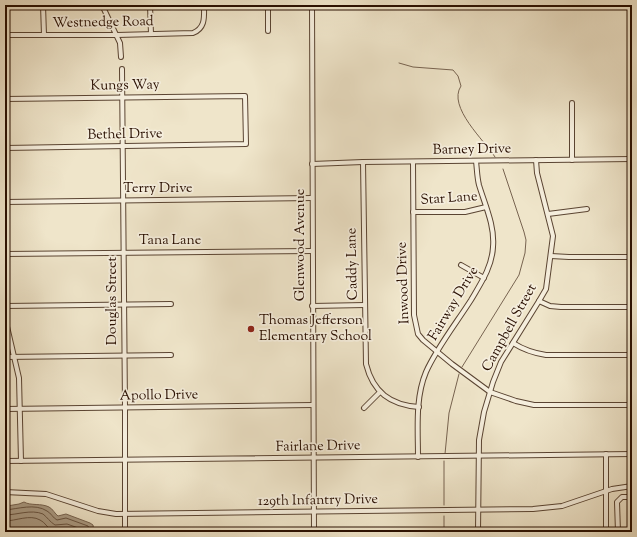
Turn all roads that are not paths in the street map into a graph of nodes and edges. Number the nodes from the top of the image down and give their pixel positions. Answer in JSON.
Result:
{"nodes":[{"id":1,"x":43,"y":5,"type":"edge"},
{"id":2,"x":102,"y":5,"type":"edge"},
{"id":3,"x":150,"y":5,"type":"edge"},
{"id":4,"x":204,"y":5,"type":"edge"},
{"id":5,"x":268,"y":5,"type":"edge"},
{"id":6,"x":312,"y":5,"type":"edge"},
{"id":7,"x":268,"y":31,"type":"dead end"},
{"id":8,"x":150,"y":34,"type":"junction"},
{"id":9,"x":5,"y":35,"type":"edge"},
{"id":10,"x":44,"y":35,"type":"junction"},
{"id":11,"x":117,"y":35,"type":"junction"},
{"id":12,"x":122,"y":57,"type":"dead end"},
{"id":13,"x":122,"y":69,"type":"dead end"},
{"id":14,"x":122,"y":97,"type":"junction"},
{"id":15,"x":5,"y":99,"type":"edge"},
{"id":16,"x":572,"y":103,"type":"dead end"},
{"id":17,"x":246,"y":144,"type":"joint"},
{"id":18,"x":123,"y":146,"type":"junction"},
{"id":19,"x":5,"y":148,"type":"edge"},
{"id":20,"x":632,"y":159,"type":"edge"},
{"id":21,"x":536,"y":160,"type":"junction"},
{"id":22,"x":572,"y":160,"type":"junction"},
{"id":23,"x":476,"y":161,"type":"junction"},
{"id":24,"x":363,"y":162,"type":"junction"},
{"id":25,"x":413,"y":162,"type":"junction"},
{"id":26,"x":312,"y":164,"type":"junction"},
{"id":27,"x":312,"y":198,"type":"junction"},
{"id":28,"x":124,"y":200,"type":"junction"},
{"id":29,"x":5,"y":202,"type":"edge"},
{"id":30,"x":486,"y":208,"type":"junction"},
{"id":31,"x":587,"y":209,"type":"dead end"},
{"id":32,"x":413,"y":212,"type":"junction"},
{"id":33,"x":548,"y":214,"type":"junction"},
{"id":34,"x":312,"y":251,"type":"junction"},
{"id":35,"x":124,"y":252,"type":"junction"},
{"id":36,"x":5,"y":254,"type":"edge"},
{"id":37,"x":551,"y":256,"type":"junction"},
{"id":38,"x":632,"y":257,"type":"edge"},
{"id":39,"x":461,"y":264,"type":"dead end"},
{"id":40,"x":484,"y":278,"type":"junction"},
{"id":41,"x":539,"y":301,"type":"junction"},
{"id":42,"x":124,"y":304,"type":"junction"},
{"id":43,"x":171,"y":304,"type":"dead end"},
{"id":44,"x":365,"y":305,"type":"junction"},
{"id":45,"x":5,"y":306,"type":"edge"},
{"id":46,"x":312,"y":306,"type":"junction"},
{"id":47,"x":632,"y":307,"type":"edge"},
{"id":48,"x":5,"y":318,"type":"edge"},
{"id":49,"x":513,"y":343,"type":"junction"},
{"id":50,"x":437,"y":352,"type":"junction"},
{"id":51,"x":171,"y":355,"type":"dead end"},
{"id":52,"x":632,"y":355,"type":"edge"},
{"id":53,"x":125,"y":356,"type":"junction"},
{"id":54,"x":5,"y":357,"type":"edge"},
{"id":55,"x":14,"y":357,"type":"junction"},
{"id":56,"x":380,"y":392,"type":"junction"},
{"id":57,"x":490,"y":392,"type":"junction"},
{"id":58,"x":313,"y":405,"type":"junction"},
{"id":59,"x":632,"y":405,"type":"edge"},
{"id":60,"x":125,"y":407,"type":"junction"},
{"id":61,"x":419,"y":407,"type":"junction"},
{"id":62,"x":20,"y":408,"type":"junction"},
{"id":63,"x":364,"y":408,"type":"dead end"},
{"id":64,"x":5,"y":409,"type":"edge"},
{"id":65,"x":606,"y":454,"type":"junction"},
{"id":66,"x":632,"y":454,"type":"edge"},
{"id":67,"x":479,"y":456,"type":"junction"},
{"id":68,"x":418,"y":457,"type":"junction"},
{"id":69,"x":313,"y":458,"type":"junction"},
{"id":70,"x":5,"y":461,"type":"edge"},
{"id":71,"x":21,"y":461,"type":"junction"},
{"id":72,"x":124,"y":461,"type":"junction"},
{"id":73,"x":632,"y":486,"type":"edge"},
{"id":74,"x":606,"y":491,"type":"junction"},
{"id":75,"x":5,"y":492,"type":"edge"},
{"id":76,"x":632,"y":497,"type":"edge"},
{"id":77,"x":478,"y":510,"type":"junction"},
{"id":78,"x":314,"y":512,"type":"junction"},
{"id":79,"x":125,"y":514,"type":"junction"},
{"id":80,"x":125,"y":532,"type":"edge"},
{"id":81,"x":314,"y":532,"type":"edge"},
{"id":82,"x":478,"y":532,"type":"edge"},
{"id":83,"x":606,"y":532,"type":"edge"},
{"id":84,"x":618,"y":532,"type":"edge"}],
"edges":[{"from":1,"to":10,"type":"street"},
{"from":2,"to":11,"type":"street"},
{"from":3,"to":8,"type":"street"},
{"from":4,"to":8,"type":"street","name":"Westnedge Road"},
{"from":5,"to":7,"type":"street"},
{"from":6,"to":26,"type":"street","name":"Glenwood Avenue"},
{"from":8,"to":11,"type":"street","name":"Westnedge Road"},
{"from":9,"to":10,"type":"street","name":"Westnedge Road"},
{"from":10,"to":11,"type":"street","name":"Westnedge Road"},
{"from":11,"to":12,"type":"street"},
{"from":13,"to":14,"type":"street","name":"Douglas Street"},
{"from":14,"to":15,"type":"street","name":"Kungs Way"},
{"from":14,"to":17,"type":"street","name":"Kungs Way"},
{"from":14,"to":18,"type":"street","name":"Douglas Street"},
{"from":16,"to":22,"type":"street"},
{"from":17,"to":18,"type":"street","name":"Bethel Drive"},
{"from":18,"to":19,"type":"street","name":"Bethel Drive"},
{"from":18,"to":28,"type":"street","name":"Douglas Street"},
{"from":20,"to":22,"type":"street","name":"Barney Drive"},
{"from":21,"to":22,"type":"street","name":"Barney Drive"},
{"from":21,"to":23,"type":"street","name":"Barney Drive"},
{"from":21,"to":33,"type":"street","name":"Campbell Street"},
{"from":23,"to":25,"type":"street","name":"Barney Drive"},
{"from":23,"to":30,"type":"street","name":"Fairway Drive"},
{"from":24,"to":25,"type":"street","name":"Barney Drive"},
{"from":24,"to":26,"type":"street","name":"Barney Drive"},
{"from":24,"to":44,"type":"street","name":"Caddy Lane"},
{"from":25,"to":32,"type":"street","name":"Inwood Drive"},
{"from":26,"to":27,"type":"street","name":"Glenwood Avenue"},
{"from":27,"to":28,"type":"street","name":"Terry Drive"},
{"from":27,"to":34,"type":"street","name":"Glenwood Avenue"},
{"from":28,"to":29,"type":"street","name":"Terry Drive"},
{"from":28,"to":35,"type":"street","name":"Douglas Street"},
{"from":30,"to":32,"type":"street","name":"Star Lane"},
{"from":30,"to":40,"type":"street","name":"Fairway Drive"},
{"from":31,"to":33,"type":"street"},
{"from":32,"to":50,"type":"street","name":"Inwood Drive"},
{"from":33,"to":37,"type":"street","name":"Campbell Street"},
{"from":34,"to":35,"type":"street","name":"Tana Lane"},
{"from":34,"to":46,"type":"street","name":"Glenwood Avenue"},
{"from":35,"to":36,"type":"street","name":"Tana Lane"},
{"from":35,"to":42,"type":"street","name":"Douglas Street"},
{"from":37,"to":38,"type":"street"},
{"from":37,"to":41,"type":"street","name":"Campbell Street"},
{"from":39,"to":40,"type":"street"},
{"from":40,"to":50,"type":"street","name":"Fairway Drive"},
{"from":41,"to":47,"type":"street"},
{"from":41,"to":49,"type":"street","name":"Campbell Street"},
{"from":42,"to":43,"type":"street"},
{"from":42,"to":45,"type":"street"},
{"from":42,"to":53,"type":"street","name":"Douglas Street"},
{"from":44,"to":46,"type":"street"},
{"from":44,"to":56,"type":"street","name":"Caddy Lane"},
{"from":46,"to":58,"type":"street","name":"Glenwood Avenue"},
{"from":48,"to":55,"type":"street"},
{"from":49,"to":52,"type":"street"},
{"from":49,"to":57,"type":"street","name":"Campbell Street"},
{"from":50,"to":57,"type":"street","name":"Inwood Drive"},
{"from":50,"to":61,"type":"street","name":"Fairway Drive"},
{"from":51,"to":53,"type":"street"},
{"from":53,"to":55,"type":"street"},
{"from":53,"to":60,"type":"street","name":"Douglas Street"},
{"from":54,"to":55,"type":"street"},
{"from":55,"to":62,"type":"street"},
{"from":56,"to":61,"type":"street","name":"Caddy Lane"},
{"from":56,"to":63,"type":"street"},
{"from":57,"to":59,"type":"street","name":"Inwood Drive"},
{"from":57,"to":67,"type":"street","name":"Campbell Street"},
{"from":58,"to":60,"type":"street","name":"Apollo Drive"},
{"from":58,"to":69,"type":"street","name":"Glenwood Avenue"},
{"from":60,"to":62,"type":"street","name":"Apollo Drive"},
{"from":60,"to":72,"type":"street","name":"Douglas Street"},
{"from":61,"to":68,"type":"street","name":"Fairway Drive"},
{"from":62,"to":64,"type":"street","name":"Apollo Drive"},
{"from":62,"to":71,"type":"street"},
{"from":65,"to":66,"type":"street","name":"Fairlane Drive"},
{"from":65,"to":67,"type":"street","name":"Fairlane Drive"},
{"from":65,"to":74,"type":"street"},
{"from":67,"to":68,"type":"street","name":"Fairlane Drive"},
{"from":67,"to":77,"type":"street","name":"Campbell Street"},
{"from":68,"to":69,"type":"street","name":"Fairlane Drive"},
{"from":69,"to":72,"type":"street","name":"Fairlane Drive"},
{"from":69,"to":78,"type":"street","name":"Glenwood Avenue"},
{"from":70,"to":71,"type":"street","name":"Fairlane Drive"},
{"from":71,"to":72,"type":"street","name":"Fairlane Drive"},
{"from":72,"to":79,"type":"street","name":"Douglas Street"},
{"from":73,"to":74,"type":"street","name":"129th Infantry Drive"},
{"from":74,"to":77,"type":"street","name":"129th Infantry Drive"},
{"from":74,"to":83,"type":"street"},
{"from":75,"to":79,"type":"street","name":"129th Infantry Drive"},
{"from":76,"to":84,"type":"street"},
{"from":77,"to":78,"type":"street","name":"129th Infantry Drive"},
{"from":77,"to":82,"type":"street","name":"Campbell Street"},
{"from":78,"to":79,"type":"street","name":"129th Infantry Drive"},
{"from":78,"to":81,"type":"street","name":"Glenwood Avenue"},
{"from":79,"to":80,"type":"street","name":"Douglas Street"}]}
